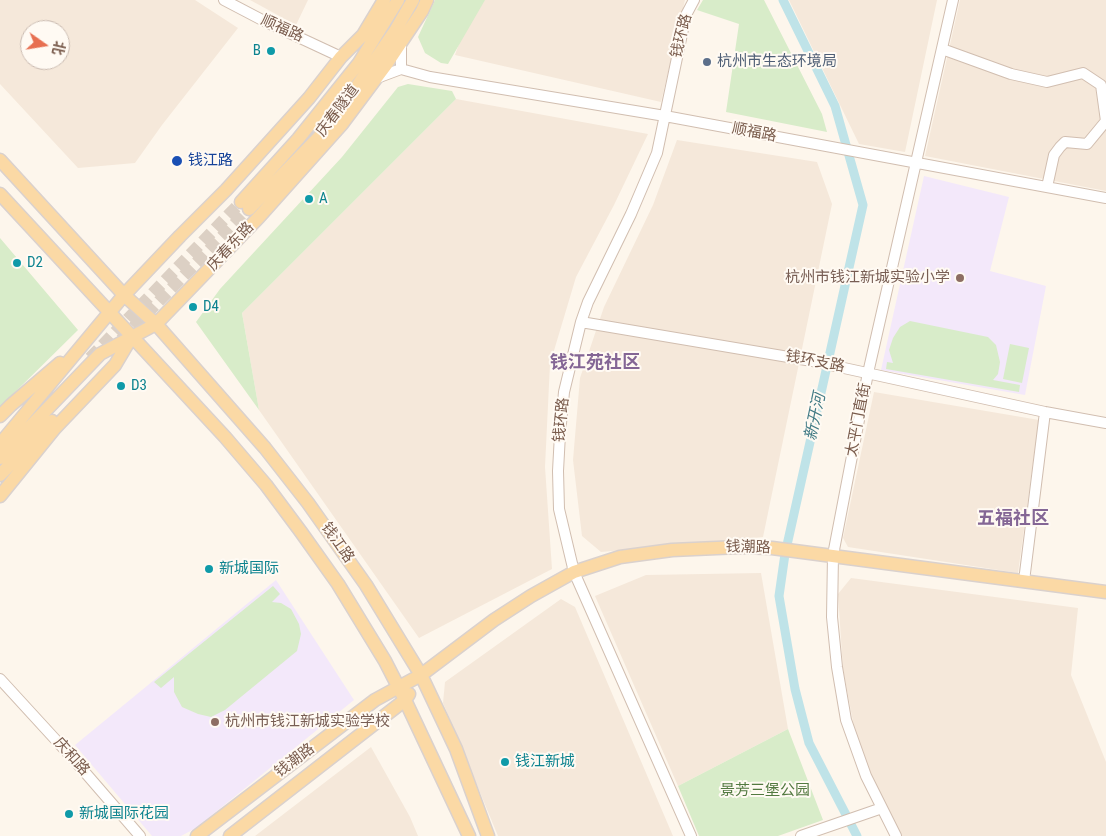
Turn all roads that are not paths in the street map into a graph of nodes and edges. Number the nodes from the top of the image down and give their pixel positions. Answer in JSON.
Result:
{"nodes":[{"id":1,"x":224,"y":0,"type":"edge"},
{"id":2,"x":384,"y":0,"type":"edge"},
{"id":3,"x":398,"y":0,"type":"edge"},
{"id":4,"x":413,"y":0,"type":"edge"},
{"id":5,"x":427,"y":0,"type":"edge"},
{"id":6,"x":694,"y":0,"type":"edge"},
{"id":7,"x":953,"y":0,"type":"edge"},
{"id":8,"x":401,"y":42,"type":"junction"},
{"id":9,"x":942,"y":49,"type":"junction"},
{"id":10,"x":341,"y":57,"type":"junction"},
{"id":11,"x":401,"y":69,"type":"junction"},
{"id":12,"x":377,"y":78,"type":"junction"},
{"id":13,"x":664,"y":116,"type":"junction"},
{"id":14,"x":0,"y":160,"type":"edge"},
{"id":15,"x":916,"y":163,"type":"junction"},
{"id":16,"x":1047,"y":187,"type":"junction"},
{"id":17,"x":0,"y":194,"type":"edge"},
{"id":18,"x":1106,"y":198,"type":"edge"},
{"id":19,"x":124,"y":295,"type":"junction"},
{"id":20,"x":110,"y":314,"type":"junction"},
{"id":21,"x":581,"y":322,"type":"junction"},
{"id":22,"x":156,"y":324,"type":"junction"},
{"id":23,"x":132,"y":336,"type":"junction"},
{"id":24,"x":85,"y":342,"type":"junction"},
{"id":25,"x":868,"y":373,"type":"junction"},
{"id":26,"x":1045,"y":412,"type":"junction"},
{"id":27,"x":0,"y":416,"type":"edge"},
{"id":28,"x":1106,"y":423,"type":"edge"},
{"id":29,"x":0,"y":444,"type":"edge"},
{"id":30,"x":0,"y":458,"type":"edge"},
{"id":31,"x":0,"y":475,"type":"edge"},
{"id":32,"x":0,"y":496,"type":"edge"},
{"id":33,"x":833,"y":555,"type":"junction"},
{"id":34,"x":574,"y":572,"type":"junction"},
{"id":35,"x":1024,"y":581,"type":"junction"},
{"id":36,"x":1106,"y":592,"type":"edge"},
{"id":37,"x":421,"y":675,"type":"junction"},
{"id":38,"x":0,"y":679,"type":"edge"},
{"id":39,"x":399,"y":687,"type":"junction"},
{"id":40,"x":405,"y":700,"type":"junction"},
{"id":41,"x":882,"y":808,"type":"junction"},
{"id":42,"x":140,"y":836,"type":"edge"},
{"id":43,"x":197,"y":836,"type":"edge"},
{"id":44,"x":230,"y":836,"type":"edge"},
{"id":45,"x":469,"y":836,"type":"edge"},
{"id":46,"x":488,"y":836,"type":"edge"},
{"id":47,"x":691,"y":836,"type":"edge"},
{"id":48,"x":801,"y":836,"type":"edge"},
{"id":49,"x":896,"y":836,"type":"edge"}],
"edges":[{"from":1,"to":10,"type":"street","name":"顺福路"},
{"from":2,"to":10,"type":"main road"},
{"from":3,"to":4,"type":"main road","name":"庆春隧道"},
{"from":5,"to":8,"type":"main road","name":"庆春东路"},
{"from":6,"to":13,"type":"street","name":"钱环路"},
{"from":7,"to":9,"type":"street","name":"太平门直街"},
{"from":8,"to":11,"type":"street"},
{"from":8,"to":12,"type":"main road","name":"庆春东路"},
{"from":9,"to":15,"type":"street","name":"太平门直街"},
{"from":9,"to":16,"type":"street"},
{"from":10,"to":19,"type":"main road"},
{"from":11,"to":12,"type":"street"},
{"from":11,"to":13,"type":"street","name":"顺福路"},
{"from":12,"to":22,"type":"main road","name":"庆春东路"},
{"from":13,"to":15,"type":"street","name":"顺福路"},
{"from":13,"to":21,"type":"street","name":"钱环路"},
{"from":14,"to":19,"type":"main road","name":"钱江路"},
{"from":15,"to":16,"type":"street","name":"顺福路"},
{"from":15,"to":25,"type":"street","name":"太平门直街"},
{"from":16,"to":18,"type":"street","name":"顺福路"},
{"from":17,"to":20,"type":"main road","name":"钱江路"},
{"from":19,"to":20,"type":"main road"},
{"from":19,"to":22,"type":"main road","name":"钱江路"},
{"from":20,"to":23,"type":"main road","name":"钱江路"},
{"from":20,"to":24,"type":"main road"},
{"from":21,"to":25,"type":"street","name":"钱环支路"},
{"from":21,"to":34,"type":"street","name":"钱环路"},
{"from":22,"to":23,"type":"main road","name":"庆春东路"},
{"from":22,"to":37,"type":"main road","name":"钱江路"},
{"from":23,"to":30,"type":"main road","name":"庆春东路"},
{"from":23,"to":31,"type":"main road"},
{"from":23,"to":32,"type":"main road"},
{"from":23,"to":39,"type":"main road","name":"钱江路"},
{"from":24,"to":27,"type":"main road"},
{"from":24,"to":29,"type":"main road"},
{"from":25,"to":26,"type":"street","name":"钱环支路"},
{"from":25,"to":33,"type":"street","name":"太平门直街"},
{"from":26,"to":28,"type":"street","name":"钱环支路"},
{"from":26,"to":35,"type":"street"},
{"from":33,"to":34,"type":"main road","name":"钱潮路"},
{"from":33,"to":35,"type":"main road","name":"钱潮路"},
{"from":33,"to":41,"type":"street","name":"太平门直街"},
{"from":34,"to":37,"type":"main road","name":"钱潮路"},
{"from":34,"to":47,"type":"street","name":"钱环路"},
{"from":35,"to":36,"type":"main road","name":"钱潮路"},
{"from":37,"to":39,"type":"main road","name":"钱潮路"},
{"from":37,"to":40,"type":"main road","name":"钱潮路"},
{"from":37,"to":46,"type":"main road","name":"钱江路"},
{"from":38,"to":42,"type":"street","name":"庆和路"},
{"from":39,"to":40,"type":"main road","name":"钱江路"},
{"from":39,"to":43,"type":"main road","name":"钱潮路"},
{"from":40,"to":44,"type":"main road","name":"钱潮路"},
{"from":40,"to":45,"type":"main road","name":"钱江路"},
{"from":41,"to":48,"type":"street"},
{"from":41,"to":49,"type":"street","name":"太平门直街"}]}
